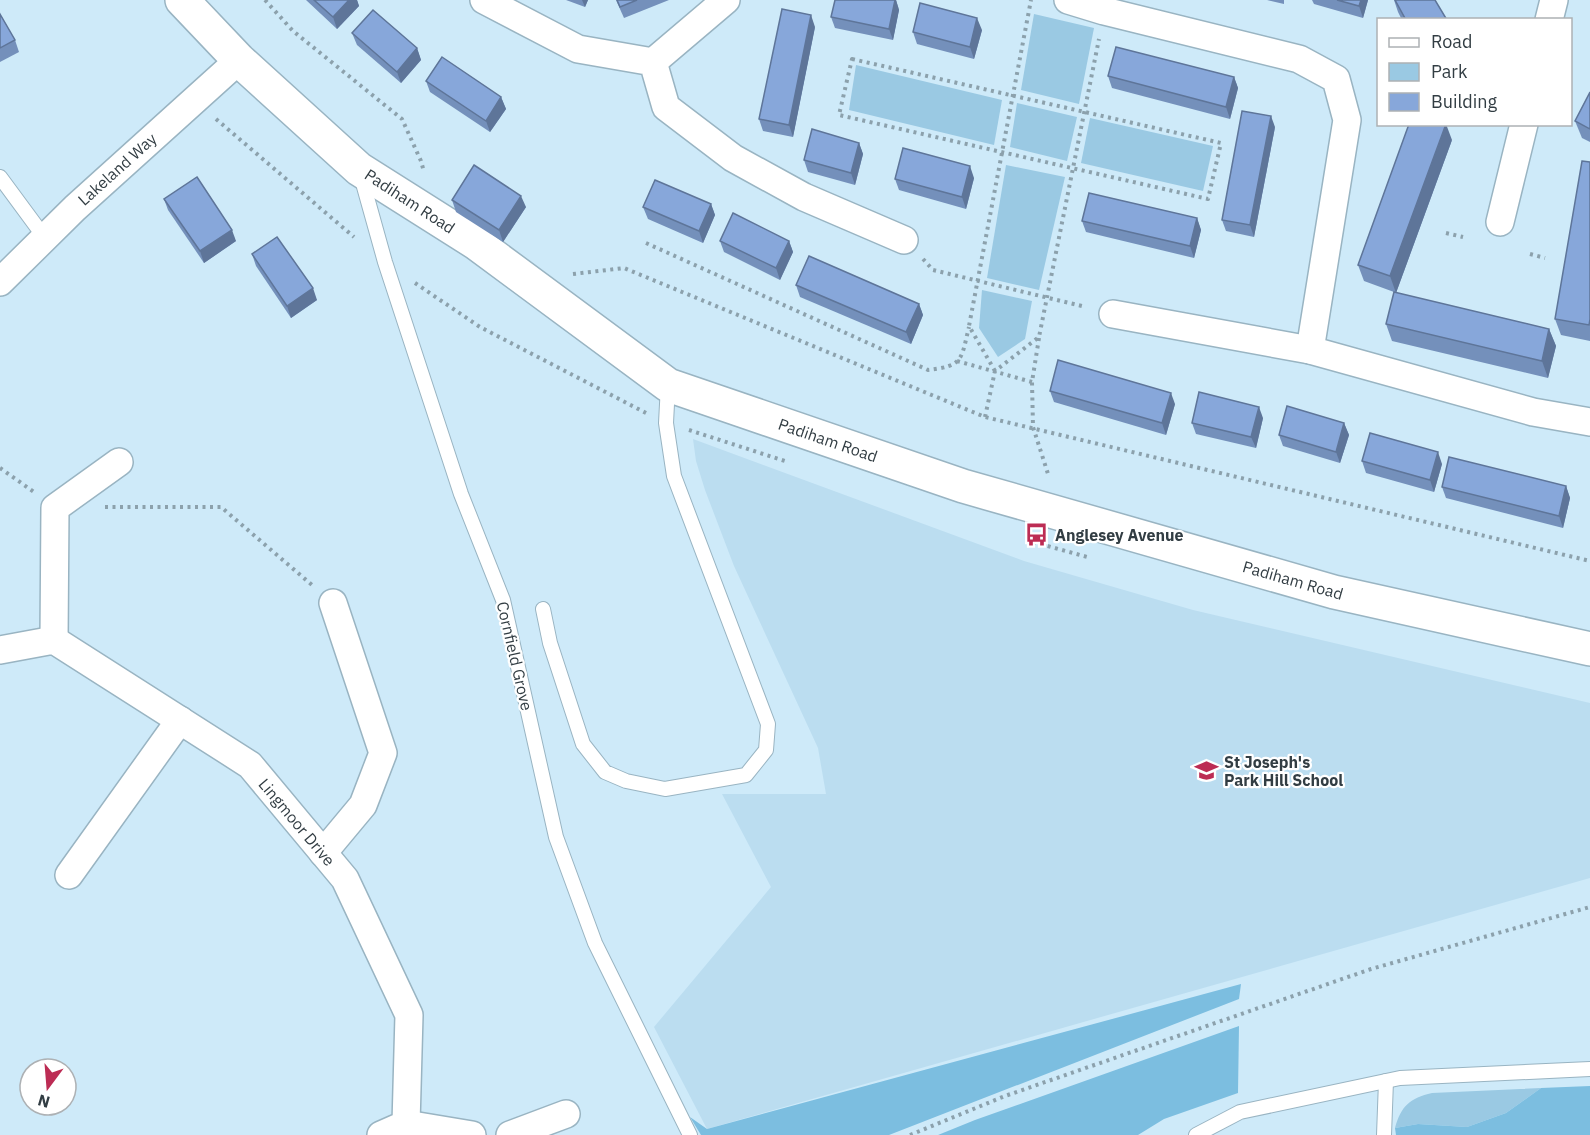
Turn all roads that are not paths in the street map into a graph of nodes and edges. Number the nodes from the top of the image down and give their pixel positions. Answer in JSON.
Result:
{"nodes":[{"id":1,"x":182,"y":0,"type":"edge"},
{"id":2,"x":484,"y":0,"type":"edge"},
{"id":3,"x":726,"y":0,"type":"edge"},
{"id":4,"x":1068,"y":0,"type":"edge"},
{"id":5,"x":1554,"y":0,"type":"edge"},
{"id":6,"x":1550,"y":18,"type":"edge"},
{"id":7,"x":239,"y":60,"type":"junction"},
{"id":8,"x":653,"y":62,"type":"junction"},
{"id":9,"x":1524,"y":126,"type":"edge"},
{"id":10,"x":359,"y":168,"type":"junction"},
{"id":11,"x":0,"y":177,"type":"edge"},
{"id":12,"x":1500,"y":222,"type":"dead end"},
{"id":13,"x":45,"y":238,"type":"junction"},
{"id":14,"x":904,"y":240,"type":"road end"},
{"id":15,"x":0,"y":282,"type":"edge"},
{"id":16,"x":1113,"y":314,"type":"road end"},
{"id":17,"x":1310,"y":350,"type":"junction"},
{"id":18,"x":668,"y":385,"type":"junction"},
{"id":19,"x":1590,"y":422,"type":"edge"},
{"id":20,"x":119,"y":462,"type":"dead end"},
{"id":21,"x":333,"y":603,"type":"road end"},
{"id":22,"x":543,"y":609,"type":"dead end"},
{"id":23,"x":54,"y":640,"type":"junction"},
{"id":24,"x":1590,"y":649,"type":"edge"},
{"id":25,"x":0,"y":650,"type":"edge"},
{"id":26,"x":180,"y":720,"type":"junction"},
{"id":27,"x":323,"y":854,"type":"junction"},
{"id":28,"x":69,"y":875,"type":"dead end"},
{"id":29,"x":1590,"y":1069,"type":"edge"},
{"id":30,"x":1386,"y":1081,"type":"junction"},
{"id":31,"x":566,"y":1114,"type":"dead end"},
{"id":32,"x":406,"y":1124,"type":"junction"},
{"id":33,"x":381,"y":1135,"type":"edge"},
{"id":34,"x":472,"y":1135,"type":"edge"},
{"id":35,"x":510,"y":1135,"type":"edge"},
{"id":36,"x":690,"y":1135,"type":"edge"},
{"id":37,"x":1196,"y":1135,"type":"edge"},
{"id":38,"x":1384,"y":1135,"type":"edge"}],
"edges":[{"from":1,"to":7,"type":"main road","name":"Padiham Road"},
{"from":2,"to":8,"type":"street"},
{"from":3,"to":8,"type":"street"},
{"from":4,"to":17,"type":"street"},
{"from":5,"to":6,"type":"street"},
{"from":7,"to":10,"type":"main road","name":"Padiham Road"},
{"from":7,"to":13,"type":"street","name":"Lakeland Way"},
{"from":8,"to":14,"type":"street"},
{"from":9,"to":12,"type":"street"},
{"from":10,"to":18,"type":"main road","name":"Padiham Road"},
{"from":10,"to":36,"type":"lane","name":"Cornfield Grove"},
{"from":11,"to":13,"type":"lane"},
{"from":13,"to":15,"type":"street","name":"Lakeland Way"},
{"from":16,"to":17,"type":"street"},
{"from":17,"to":19,"type":"street"},
{"from":18,"to":22,"type":"lane"},
{"from":18,"to":24,"type":"main road","name":"Padiham Road"},
{"from":20,"to":23,"type":"street"},
{"from":21,"to":27,"type":"street"},
{"from":23,"to":25,"type":"street"},
{"from":23,"to":26,"type":"street","name":"Lingmoor Drive"},
{"from":26,"to":27,"type":"street","name":"Lingmoor Drive"},
{"from":26,"to":28,"type":"street"},
{"from":27,"to":32,"type":"street","name":"Lingmoor Drive"},
{"from":29,"to":30,"type":"lane"},
{"from":30,"to":37,"type":"lane"},
{"from":30,"to":38,"type":"lane"},
{"from":31,"to":35,"type":"street"},
{"from":32,"to":33,"type":"street"},
{"from":32,"to":34,"type":"street"}]}
